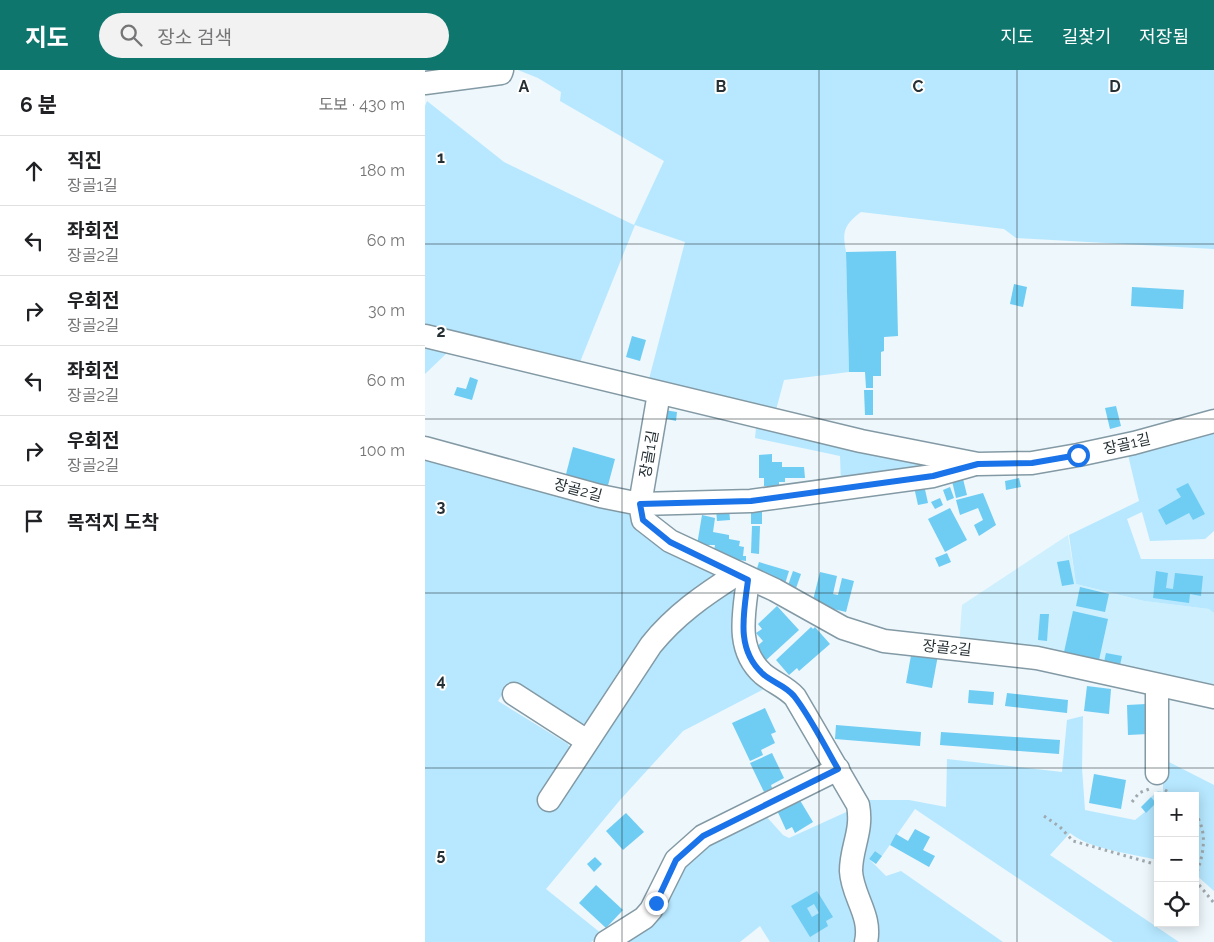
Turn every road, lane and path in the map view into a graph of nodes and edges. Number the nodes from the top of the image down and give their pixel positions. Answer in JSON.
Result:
{"nodes":[{"id":1,"x":502,"y":70,"type":"edge"},
{"id":2,"x":425,"y":83,"type":"edge"},
{"id":3,"x":425,"y":336,"type":"edge"},
{"id":4,"x":659,"y":393,"type":"junction"},
{"id":5,"x":1214,"y":421,"type":"edge"},
{"id":6,"x":425,"y":448,"type":"edge"},
{"id":7,"x":978,"y":464,"type":"junction"},
{"id":8,"x":640,"y":504,"type":"junction"},
{"id":9,"x":742,"y":577,"type":"junction"},
{"id":10,"x":1157,"y":685,"type":"junction"},
{"id":11,"x":514,"y":694,"type":"dead end"},
{"id":12,"x":1214,"y":698,"type":"edge"},
{"id":13,"x":587,"y":741,"type":"junction"},
{"id":14,"x":838,"y":769,"type":"junction"},
{"id":15,"x":1157,"y":773,"type":"dead end"},
{"id":16,"x":549,"y":800,"type":"dead end"},
{"id":17,"x":1045,"y":816,"type":"dead end"},
{"id":18,"x":1199,"y":818,"type":"edge"},
{"id":19,"x":1154,"y":864,"type":"edge"},
{"id":20,"x":1199,"y":869,"type":"edge"},
{"id":21,"x":1197,"y":882,"type":"edge"},
{"id":22,"x":1214,"y":902,"type":"edge"},
{"id":23,"x":607,"y":942,"type":"edge"},
{"id":24,"x":866,"y":942,"type":"edge"}],
"edges":[{"from":1,"to":2,"type":"street"},
{"from":3,"to":4,"type":"street","name":"장골1길"},
{"from":4,"to":7,"type":"street","name":"장골1길"},
{"from":4,"to":8,"type":"street","name":"장골1길"},
{"from":5,"to":7,"type":"street","name":"장골1길"},
{"from":6,"to":8,"type":"street","name":"장골2길"},
{"from":7,"to":8,"type":"street","name":"장골1길"},
{"from":8,"to":9,"type":"street","name":"장골2길"},
{"from":9,"to":10,"type":"street","name":"장골2길"},
{"from":9,"to":13,"type":"street"},
{"from":9,"to":14,"type":"street"},
{"from":10,"to":12,"type":"street","name":"장골2길"},
{"from":10,"to":15,"type":"street"},
{"from":11,"to":13,"type":"street"},
{"from":13,"to":16,"type":"street"},
{"from":14,"to":23,"type":"street"},
{"from":14,"to":24,"type":"street"},
{"from":17,"to":19,"type":"path"},
{"from":18,"to":20,"type":"path"},
{"from":21,"to":22,"type":"path"}]}
